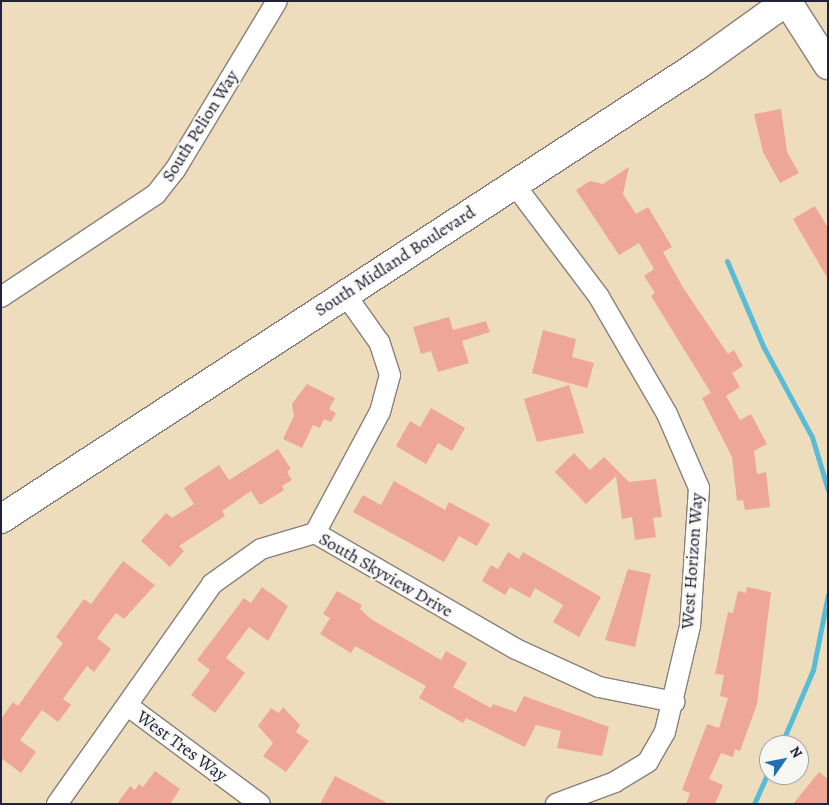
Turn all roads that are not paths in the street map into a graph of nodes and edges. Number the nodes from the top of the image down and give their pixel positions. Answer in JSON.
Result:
{"nodes":[{"id":1,"x":278,"y":1,"type":"edge"},
{"id":2,"x":787,"y":1,"type":"edge"},
{"id":3,"x":828,"y":65,"type":"edge"},
{"id":4,"x":514,"y":184,"type":"junction"},
{"id":5,"x":345,"y":294,"type":"junction"},
{"id":6,"x":1,"y":297,"type":"edge"},
{"id":7,"x":1,"y":519,"type":"edge"},
{"id":8,"x":315,"y":533,"type":"junction"},
{"id":9,"x":675,"y":702,"type":"junction"},
{"id":10,"x":128,"y":706,"type":"junction"},
{"id":11,"x":255,"y":802,"type":"edge"},
{"id":12,"x":57,"y":804,"type":"edge"},
{"id":13,"x":556,"y":804,"type":"edge"}],
"edges":[{"from":1,"to":6,"type":"street","name":"South Pelion Way"},
{"from":2,"to":3,"type":"street"},
{"from":2,"to":4,"type":"street","name":"South Midland Boulevard"},
{"from":4,"to":5,"type":"street","name":"South Midland Boulevard"},
{"from":4,"to":9,"type":"street","name":"West Horizon Way"},
{"from":5,"to":7,"type":"street","name":"South Midland Boulevard"},
{"from":5,"to":8,"type":"street"},
{"from":8,"to":9,"type":"street","name":"South Skyview Drive"},
{"from":8,"to":10,"type":"street","name":"South Skyview Drive"},
{"from":9,"to":13,"type":"street","name":"West Horizon Way"},
{"from":10,"to":11,"type":"street","name":"West Tres Way"},
{"from":10,"to":12,"type":"street","name":"South Skyview Drive"}]}
